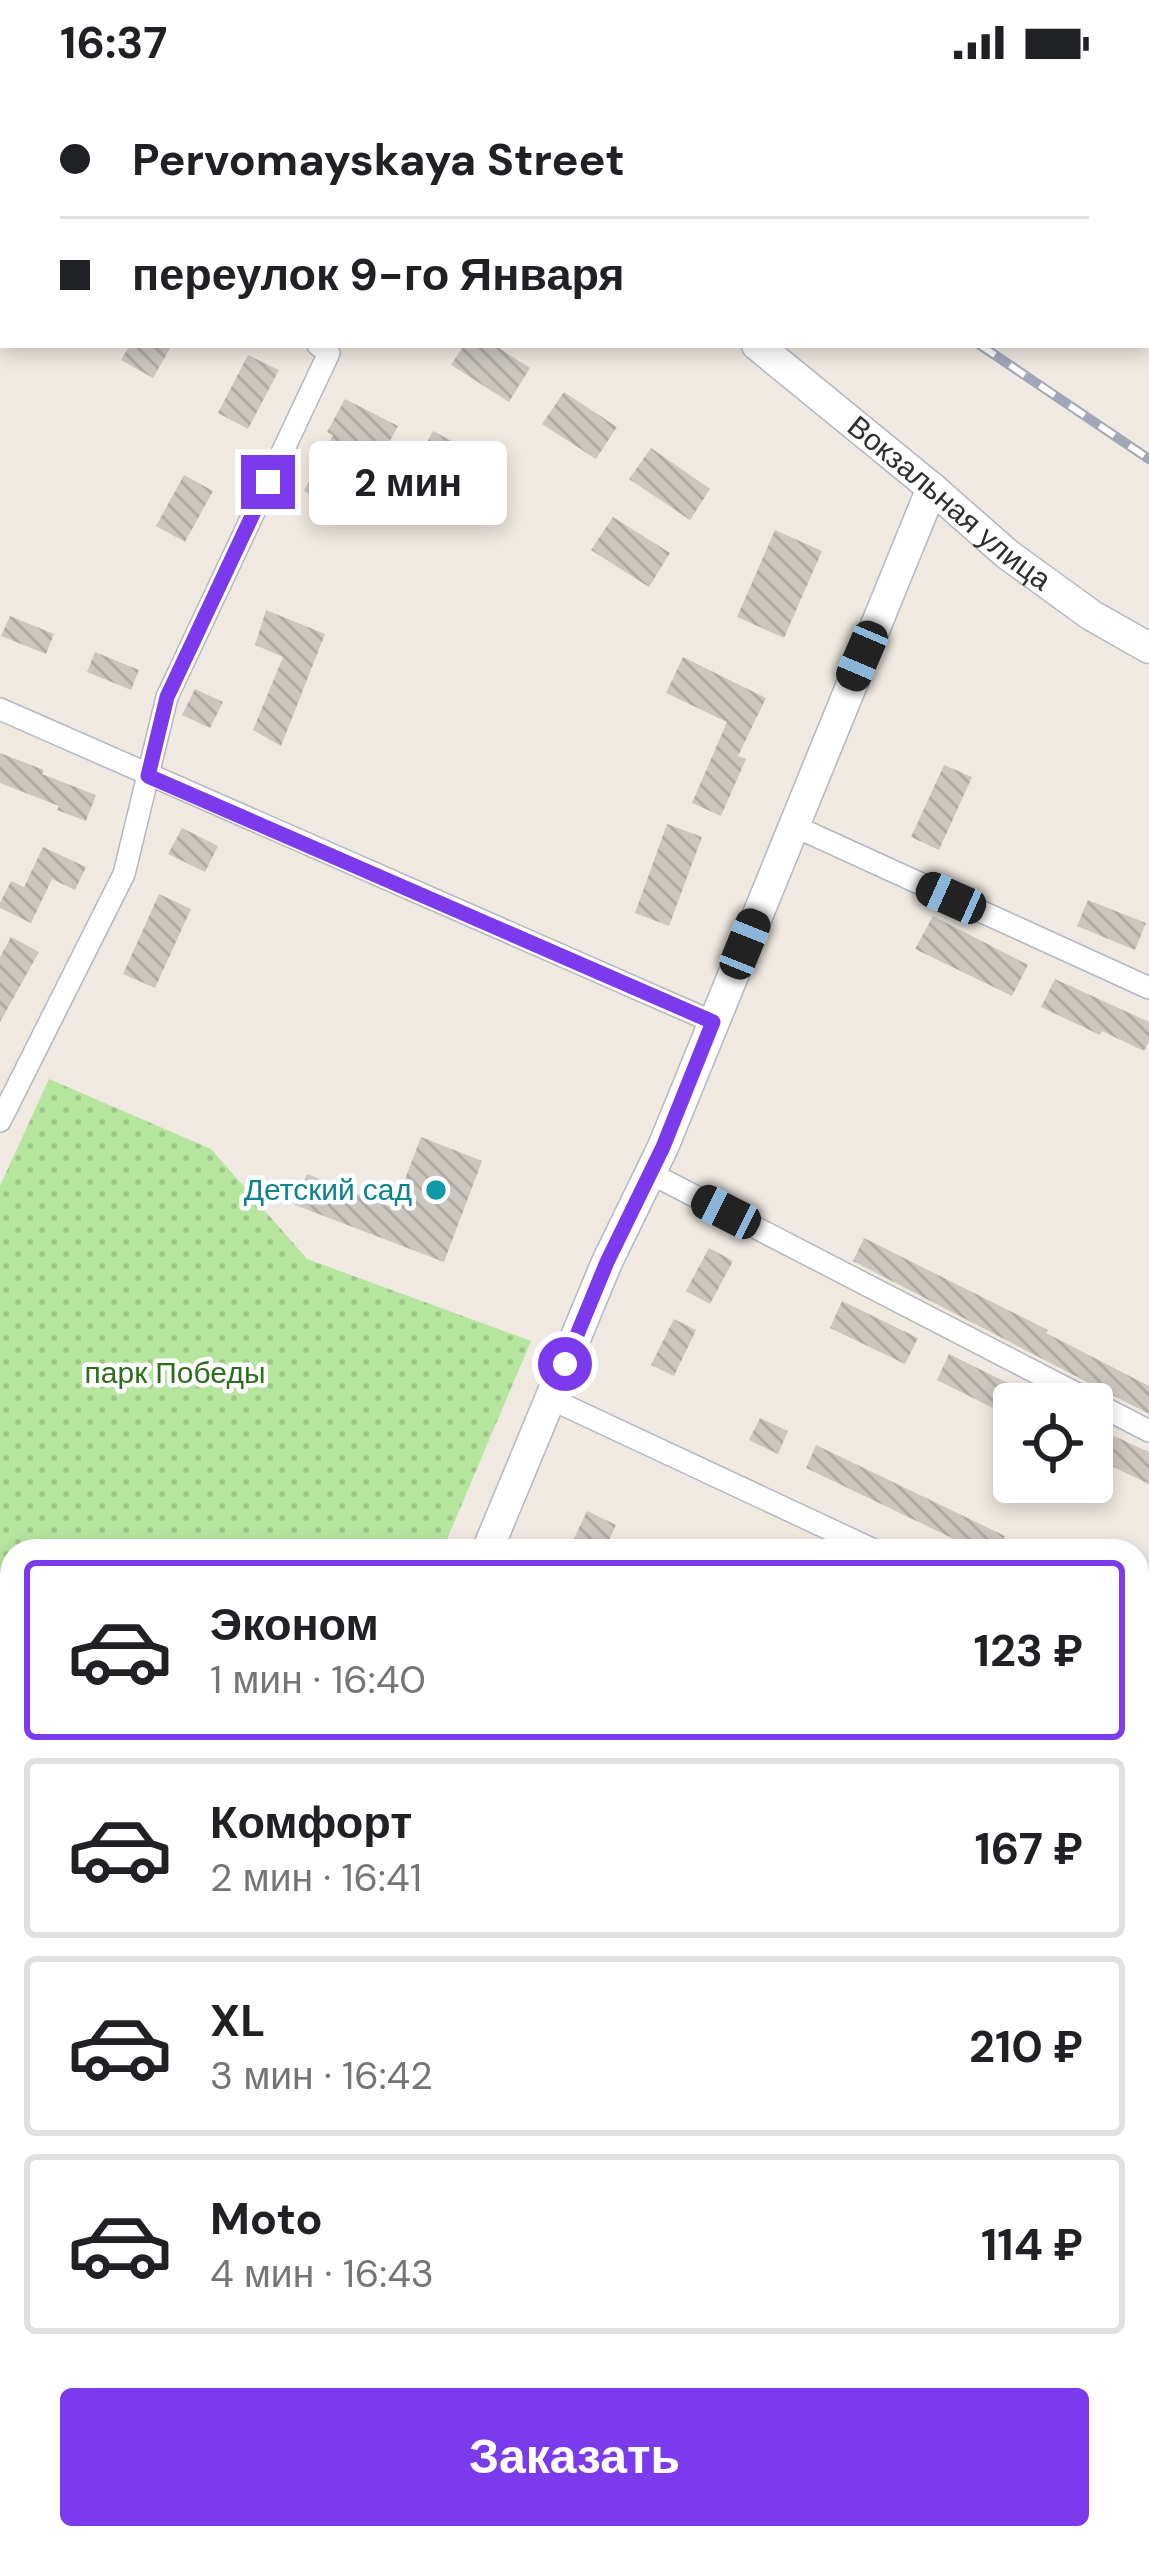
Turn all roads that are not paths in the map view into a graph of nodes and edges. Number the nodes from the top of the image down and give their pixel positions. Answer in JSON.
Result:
{"nodes":[{"id":1,"x":322,"y":348,"type":"edge"},
{"id":2,"x":762,"y":348,"type":"edge"},
{"id":3,"x":932,"y":488,"type":"junction"},
{"id":4,"x":1149,"y":647,"type":"edge"},
{"id":5,"x":0,"y":709,"type":"edge"},
{"id":6,"x":148,"y":776,"type":"junction"},
{"id":7,"x":792,"y":825,"type":"junction"},
{"id":8,"x":1149,"y":988,"type":"edge"},
{"id":9,"x":713,"y":1022,"type":"junction"},
{"id":10,"x":0,"y":1121,"type":"edge"},
{"id":11,"x":650,"y":1174,"type":"junction"},
{"id":12,"x":551,"y":1399,"type":"junction"},
{"id":13,"x":1149,"y":1431,"type":"edge"},
{"id":14,"x":492,"y":1539,"type":"edge"},
{"id":15,"x":850,"y":1539,"type":"edge"}],
"edges":[{"from":1,"to":6,"type":"street"},
{"from":2,"to":3,"type":"main road","name":"Вокзальная улица"},
{"from":3,"to":4,"type":"main road","name":"Вокзальная улица"},
{"from":3,"to":7,"type":"main road"},
{"from":5,"to":6,"type":"street"},
{"from":6,"to":9,"type":"street"},
{"from":6,"to":10,"type":"street"},
{"from":7,"to":8,"type":"street"},
{"from":7,"to":9,"type":"main road"},
{"from":9,"to":11,"type":"main road"},
{"from":11,"to":12,"type":"main road"},
{"from":11,"to":13,"type":"street"},
{"from":12,"to":14,"type":"main road"},
{"from":12,"to":15,"type":"street"}]}
